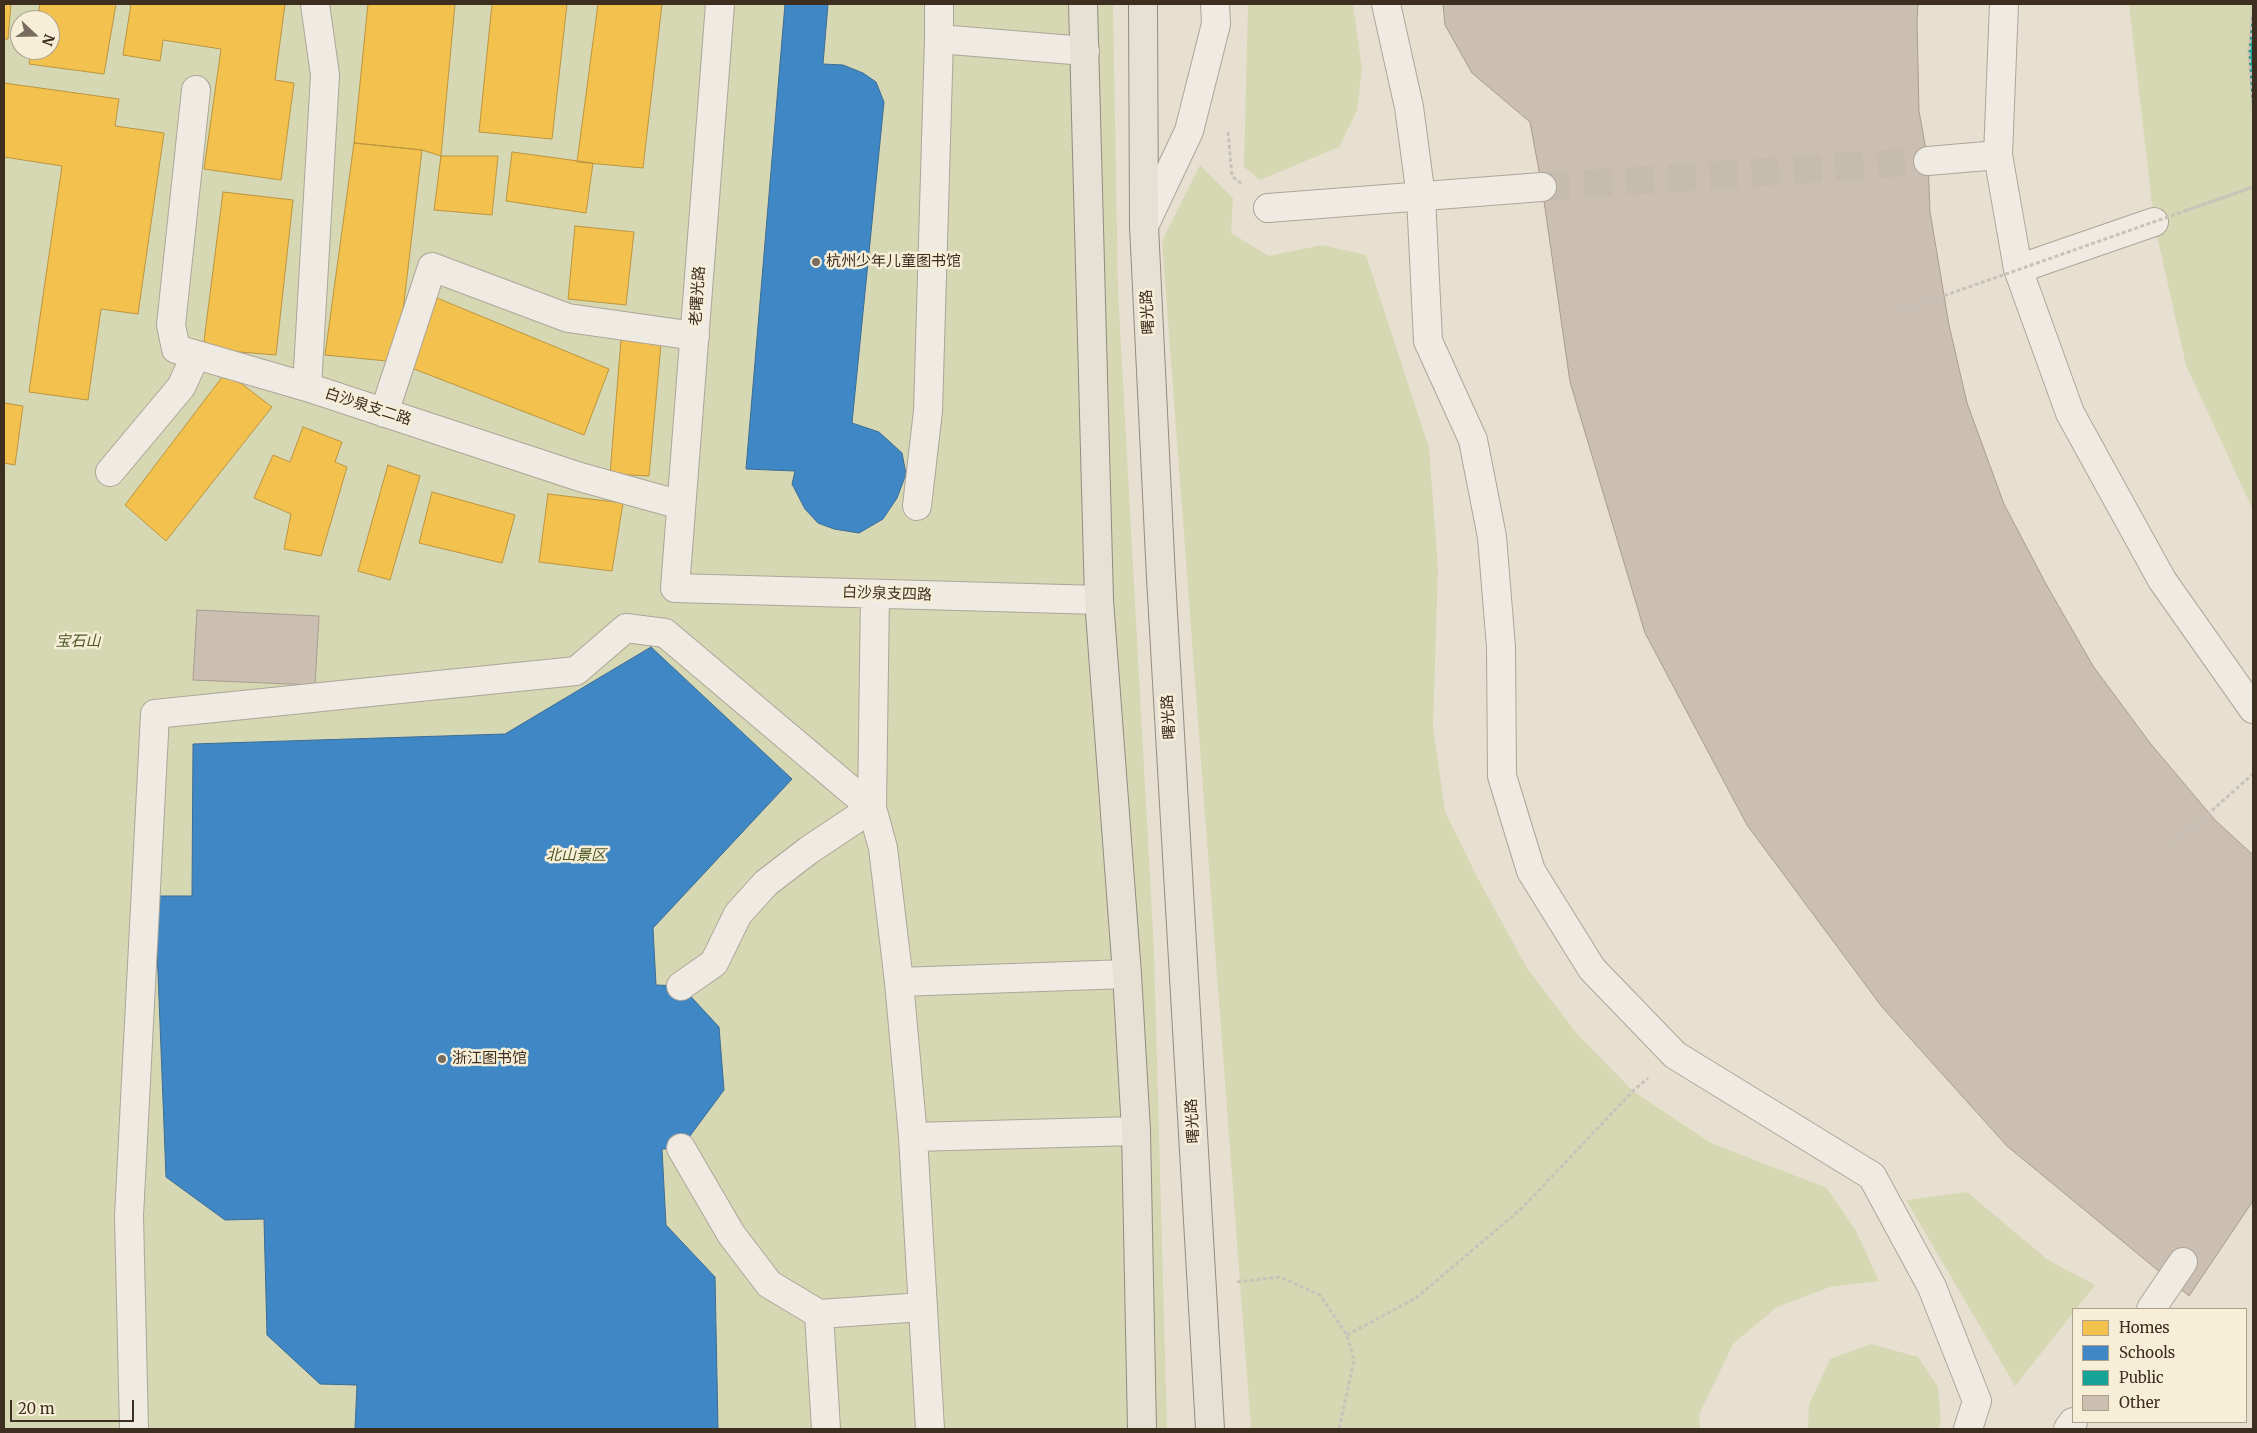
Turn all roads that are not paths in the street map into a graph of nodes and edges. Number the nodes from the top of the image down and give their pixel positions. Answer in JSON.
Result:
{"nodes":[{"id":1,"x":315,"y":4,"type":"edge"},
{"id":2,"x":720,"y":4,"type":"edge"},
{"id":3,"x":939,"y":4,"type":"edge"},
{"id":4,"x":1084,"y":4,"type":"edge"},
{"id":5,"x":1143,"y":4,"type":"edge"},
{"id":6,"x":1215,"y":4,"type":"edge"},
{"id":7,"x":1386,"y":4,"type":"edge"},
{"id":8,"x":2004,"y":4,"type":"edge"},
{"id":9,"x":939,"y":39,"type":"junction"},
{"id":10,"x":1085,"y":51,"type":"junction"},
{"id":11,"x":196,"y":90,"type":"dead end"},
{"id":12,"x":1998,"y":155,"type":"junction"},
{"id":13,"x":1928,"y":161,"type":"tunnel mouth"},
{"id":14,"x":1542,"y":187,"type":"tunnel mouth"},
{"id":15,"x":1420,"y":197,"type":"junction"},
{"id":16,"x":1268,"y":208,"type":"dead end"},
{"id":17,"x":2154,"y":222,"type":"road end"},
{"id":18,"x":1144,"y":226,"type":"junction"},
{"id":19,"x":2023,"y":268,"type":"junction"},
{"id":20,"x":695,"y":336,"type":"junction"},
{"id":21,"x":196,"y":355,"type":"junction"},
{"id":22,"x":308,"y":387,"type":"junction"},
{"id":23,"x":384,"y":412,"type":"junction"},
{"id":24,"x":110,"y":472,"type":"dead end"},
{"id":25,"x":681,"y":506,"type":"junction"},
{"id":26,"x":917,"y":506,"type":"dead end"},
{"id":27,"x":675,"y":588,"type":"joint"},
{"id":28,"x":875,"y":594,"type":"junction"},
{"id":29,"x":1099,"y":600,"type":"junction"},
{"id":30,"x":2253,"y":709,"type":"edge"},
{"id":31,"x":872,"y":808,"type":"junction"},
{"id":32,"x":1127,"y":974,"type":"junction"},
{"id":33,"x":899,"y":982,"type":"junction"},
{"id":34,"x":681,"y":986,"type":"dead end"},
{"id":35,"x":1136,"y":1131,"type":"junction"},
{"id":36,"x":913,"y":1136,"type":"junction"},
{"id":37,"x":681,"y":1148,"type":"dead end"},
{"id":38,"x":2183,"y":1262,"type":"dead end"},
{"id":39,"x":923,"y":1307,"type":"junction"},
{"id":40,"x":2152,"y":1308,"type":"edge"},
{"id":41,"x":819,"y":1314,"type":"junction"},
{"id":42,"x":134,"y":1429,"type":"edge"},
{"id":43,"x":826,"y":1429,"type":"edge"},
{"id":44,"x":930,"y":1429,"type":"edge"},
{"id":45,"x":1142,"y":1429,"type":"edge"},
{"id":46,"x":1210,"y":1429,"type":"edge"},
{"id":47,"x":1968,"y":1429,"type":"edge"}],
"edges":[{"from":1,"to":22,"type":"street","name":"白沙泉支二路"},
{"from":2,"to":20,"type":"street","name":"老曙光路"},
{"from":3,"to":9,"type":"street"},
{"from":4,"to":10,"type":"main road"},
{"from":5,"to":18,"type":"main road","name":"曙光路"},
{"from":6,"to":18,"type":"street"},
{"from":7,"to":15,"type":"street"},
{"from":8,"to":12,"type":"street"},
{"from":9,"to":10,"type":"street"},
{"from":9,"to":26,"type":"street"},
{"from":10,"to":29,"type":"main road"},
{"from":11,"to":21,"type":"street"},
{"from":12,"to":13,"type":"street"},
{"from":12,"to":19,"type":"street"},
{"from":14,"to":15,"type":"street"},
{"from":15,"to":16,"type":"street"},
{"from":15,"to":47,"type":"street"},
{"from":17,"to":19,"type":"street"},
{"from":18,"to":46,"type":"main road","name":"曙光路"},
{"from":19,"to":30,"type":"street"},
{"from":20,"to":23,"type":"street"},
{"from":20,"to":25,"type":"street","name":"老曙光路"},
{"from":21,"to":22,"type":"street"},
{"from":21,"to":24,"type":"street"},
{"from":22,"to":23,"type":"street","name":"白沙泉支二路"},
{"from":23,"to":25,"type":"street","name":"白沙泉支二路"},
{"from":25,"to":27,"type":"street","name":"老曙光路"},
{"from":27,"to":28,"type":"street","name":"白沙泉支四路"},
{"from":28,"to":29,"type":"street","name":"白沙泉支四路"},
{"from":28,"to":31,"type":"street"},
{"from":29,"to":32,"type":"main road"},
{"from":31,"to":33,"type":"street"},
{"from":31,"to":34,"type":"street"},
{"from":31,"to":42,"type":"street"},
{"from":32,"to":33,"type":"street"},
{"from":32,"to":35,"type":"main road"},
{"from":33,"to":36,"type":"street"},
{"from":35,"to":36,"type":"street"},
{"from":35,"to":45,"type":"main road"},
{"from":36,"to":39,"type":"street"},
{"from":37,"to":41,"type":"street"},
{"from":38,"to":40,"type":"street"},
{"from":39,"to":41,"type":"street"},
{"from":39,"to":44,"type":"street"},
{"from":41,"to":43,"type":"street"}]}
